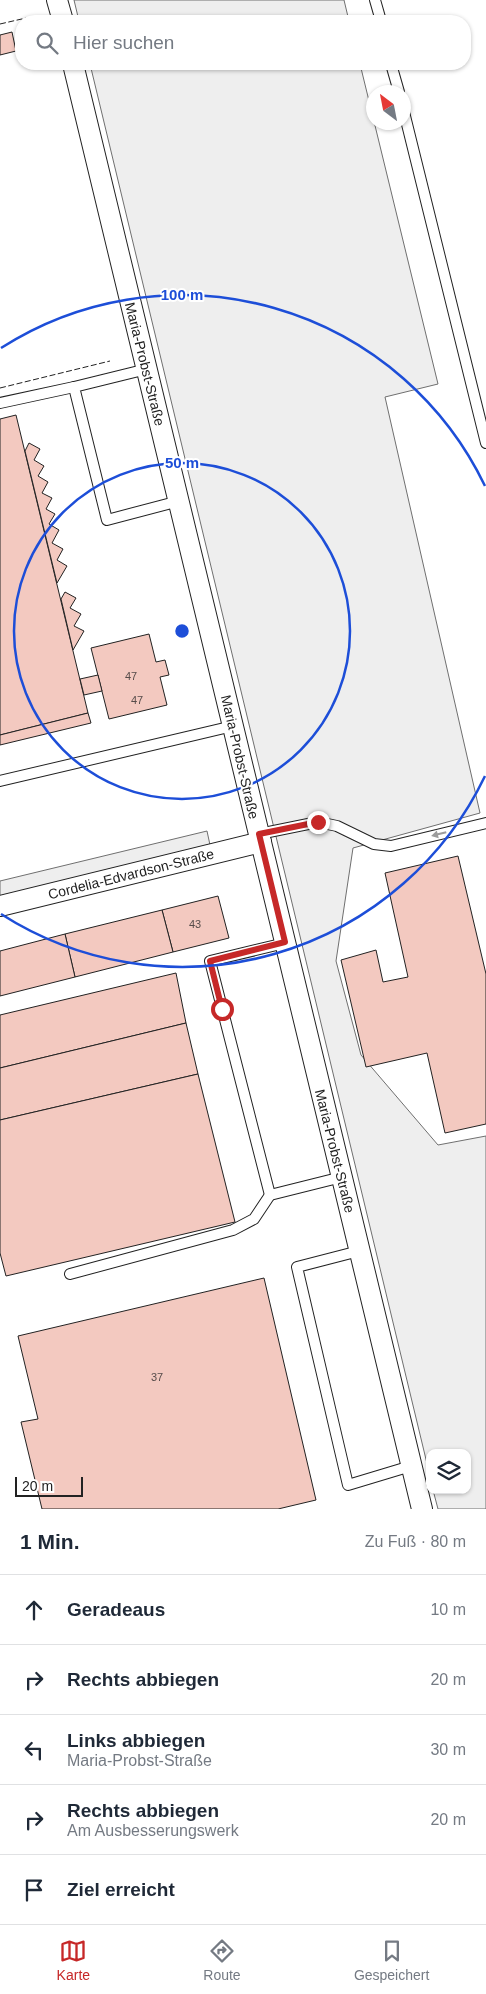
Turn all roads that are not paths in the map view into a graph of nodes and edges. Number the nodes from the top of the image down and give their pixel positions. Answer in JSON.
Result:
{"nodes":[{"id":1,"x":57,"y":0,"type":"edge"},
{"id":2,"x":376,"y":0,"type":"edge"},
{"id":3,"x":61,"y":15,"type":"edge"},
{"id":4,"x":380,"y":15,"type":"edge"},
{"id":5,"x":74,"y":70,"type":"edge"},
{"id":6,"x":394,"y":70,"type":"edge"},
{"id":7,"x":397,"y":85,"type":"edge"},
{"id":8,"x":408,"y":130,"type":"edge"},
{"id":9,"x":147,"y":369,"type":"junction"},
{"id":10,"x":74,"y":387,"type":"junction"},
{"id":11,"x":0,"y":403,"type":"edge"},
{"id":12,"x":486,"y":443,"type":"edge"},
{"id":13,"x":179,"y":501,"type":"junction"},
{"id":14,"x":233,"y":726,"type":"junction"},
{"id":15,"x":0,"y":781,"type":"edge"},
{"id":16,"x":486,"y":823,"type":"edge"},
{"id":17,"x":260,"y":838,"type":"junction"},
{"id":18,"x":0,"y":906,"type":"edge"},
{"id":19,"x":285,"y":942,"type":"junction"},
{"id":20,"x":342,"y":1177,"type":"junction"},
{"id":21,"x":270,"y":1195,"type":"junction"},
{"id":22,"x":359,"y":1251,"type":"junction"},
{"id":23,"x":70,"y":1274,"type":"dead end"},
{"id":24,"x":411,"y":1466,"type":"junction"},
{"id":25,"x":422,"y":1509,"type":"edge"}],
"edges":[{"from":1,"to":3,"type":"street"},
{"from":2,"to":4,"type":"lane"},
{"from":5,"to":9,"type":"street","name":"Maria-Probst-Straße"},
{"from":6,"to":7,"type":"lane"},
{"from":8,"to":12,"type":"lane"},
{"from":9,"to":10,"type":"lane"},
{"from":9,"to":13,"type":"street","name":"Maria-Probst-Straße"},
{"from":10,"to":11,"type":"lane"},
{"from":10,"to":13,"type":"lane"},
{"from":13,"to":14,"type":"street","name":"Maria-Probst-Straße"},
{"from":14,"to":15,"type":"lane"},
{"from":14,"to":17,"type":"street","name":"Maria-Probst-Straße"},
{"from":16,"to":17,"type":"lane","one_way":true},
{"from":17,"to":18,"type":"street","name":"Cordelia-Edvardson-Straße"},
{"from":17,"to":19,"type":"street","name":"Maria-Probst-Straße"},
{"from":19,"to":20,"type":"street","name":"Maria-Probst-Straße"},
{"from":19,"to":21,"type":"lane"},
{"from":20,"to":21,"type":"lane"},
{"from":20,"to":22,"type":"street","name":"Maria-Probst-Straße"},
{"from":21,"to":23,"type":"lane"},
{"from":22,"to":24,"type":"street","name":"Maria-Probst-Straße"},
{"from":22,"to":24,"type":"lane"},
{"from":24,"to":25,"type":"street","name":"Maria-Probst-Straße"}]}
